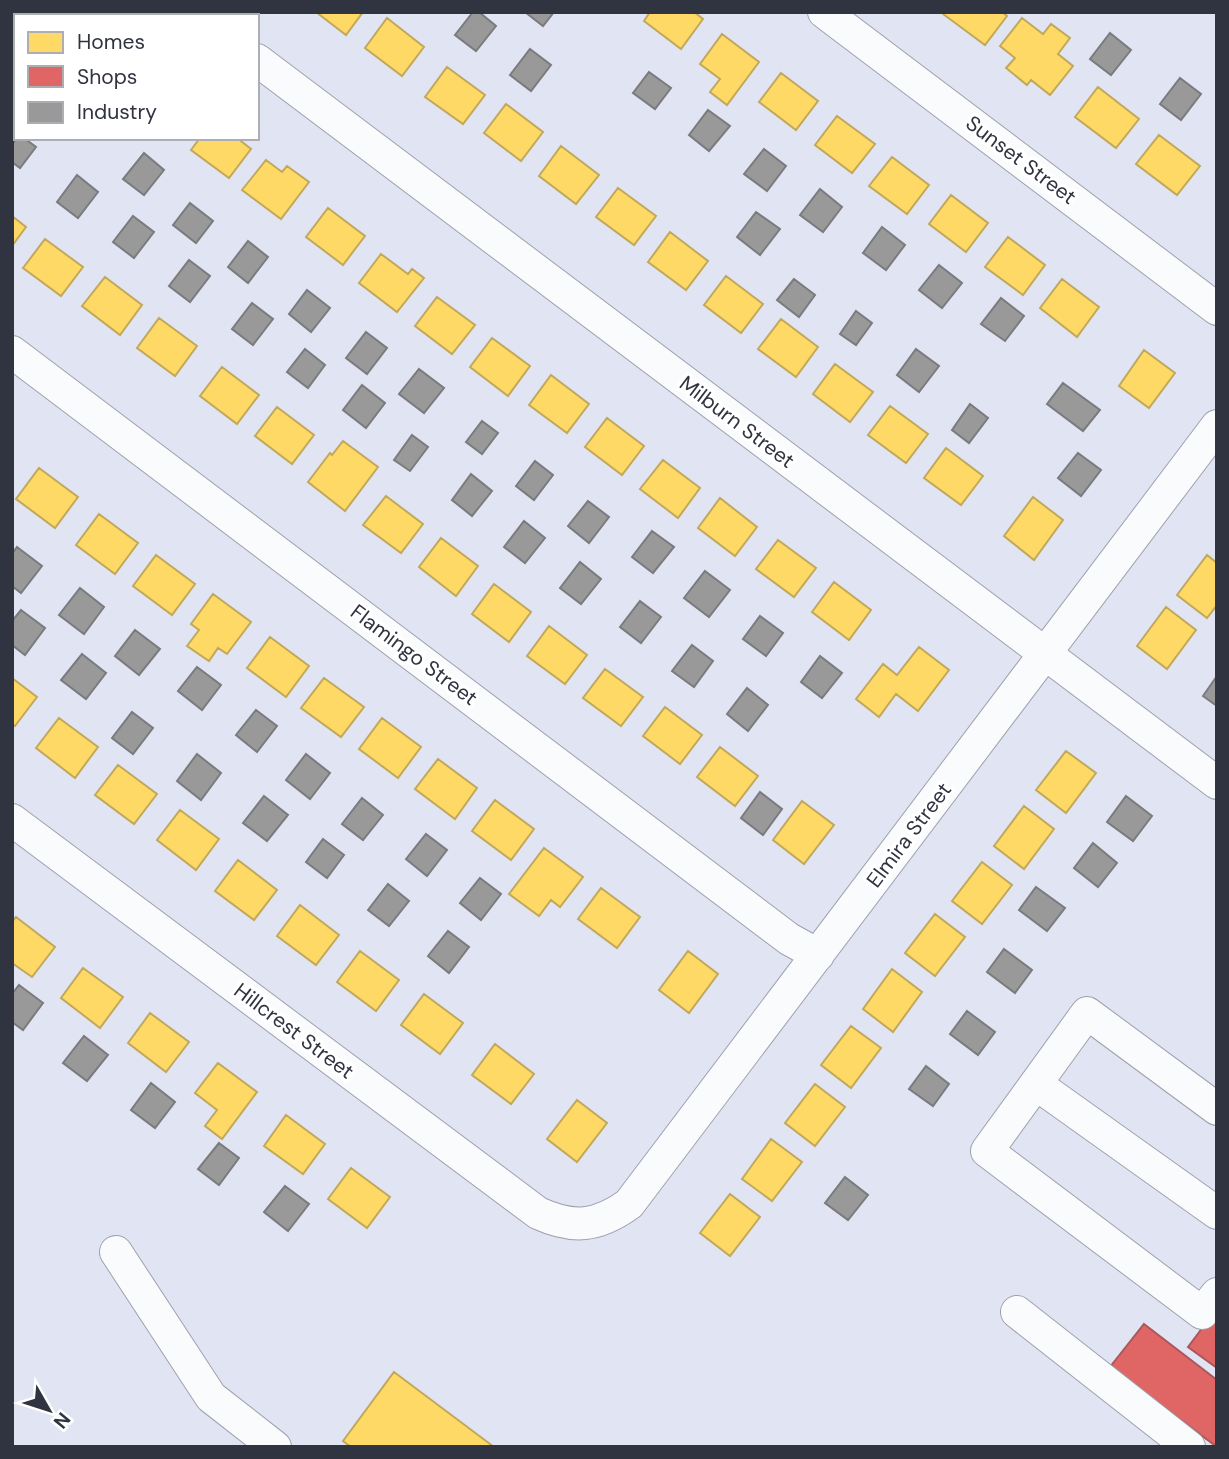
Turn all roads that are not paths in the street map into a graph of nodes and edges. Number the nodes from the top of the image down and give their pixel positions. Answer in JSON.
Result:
{"nodes":[{"id":1,"x":824,"y":12,"type":"edge"},
{"id":2,"x":259,"y":62,"type":"edge"},
{"id":3,"x":1217,"y":309,"type":"edge"},
{"id":4,"x":12,"y":352,"type":"edge"},
{"id":5,"x":1217,"y":426,"type":"edge"},
{"id":6,"x":1045,"y":654,"type":"junction"},
{"id":7,"x":1217,"y":783,"type":"edge"},
{"id":8,"x":12,"y":820,"type":"edge"},
{"id":9,"x":818,"y":954,"type":"junction"},
{"id":10,"x":1036,"y":1084,"type":"junction"},
{"id":11,"x":1217,"y":1109,"type":"edge"},
{"id":12,"x":1217,"y":1213,"type":"edge"},
{"id":13,"x":584,"y":1223,"type":"joint"},
{"id":14,"x":116,"y":1252,"type":"dead end"},
{"id":15,"x":1217,"y":1294,"type":"edge"},
{"id":16,"x":1017,"y":1312,"type":"dead end"},
{"id":17,"x":275,"y":1447,"type":"edge"},
{"id":18,"x":1189,"y":1447,"type":"edge"}],
"edges":[{"from":1,"to":3,"type":"street","name":"Sunset Street"},
{"from":2,"to":6,"type":"street","name":"Milburn Street"},
{"from":4,"to":9,"type":"street","name":"Flamingo Street"},
{"from":5,"to":6,"type":"street","name":"Elmira Street"},
{"from":6,"to":7,"type":"street","name":"Milburn Street"},
{"from":6,"to":9,"type":"street","name":"Elmira Street"},
{"from":8,"to":13,"type":"street","name":"Hillcrest Street"},
{"from":9,"to":13,"type":"street","name":"Elmira Street"},
{"from":10,"to":11,"type":"street"},
{"from":10,"to":12,"type":"street"},
{"from":10,"to":15,"type":"street"},
{"from":14,"to":17,"type":"street"},
{"from":16,"to":18,"type":"street"}]}
